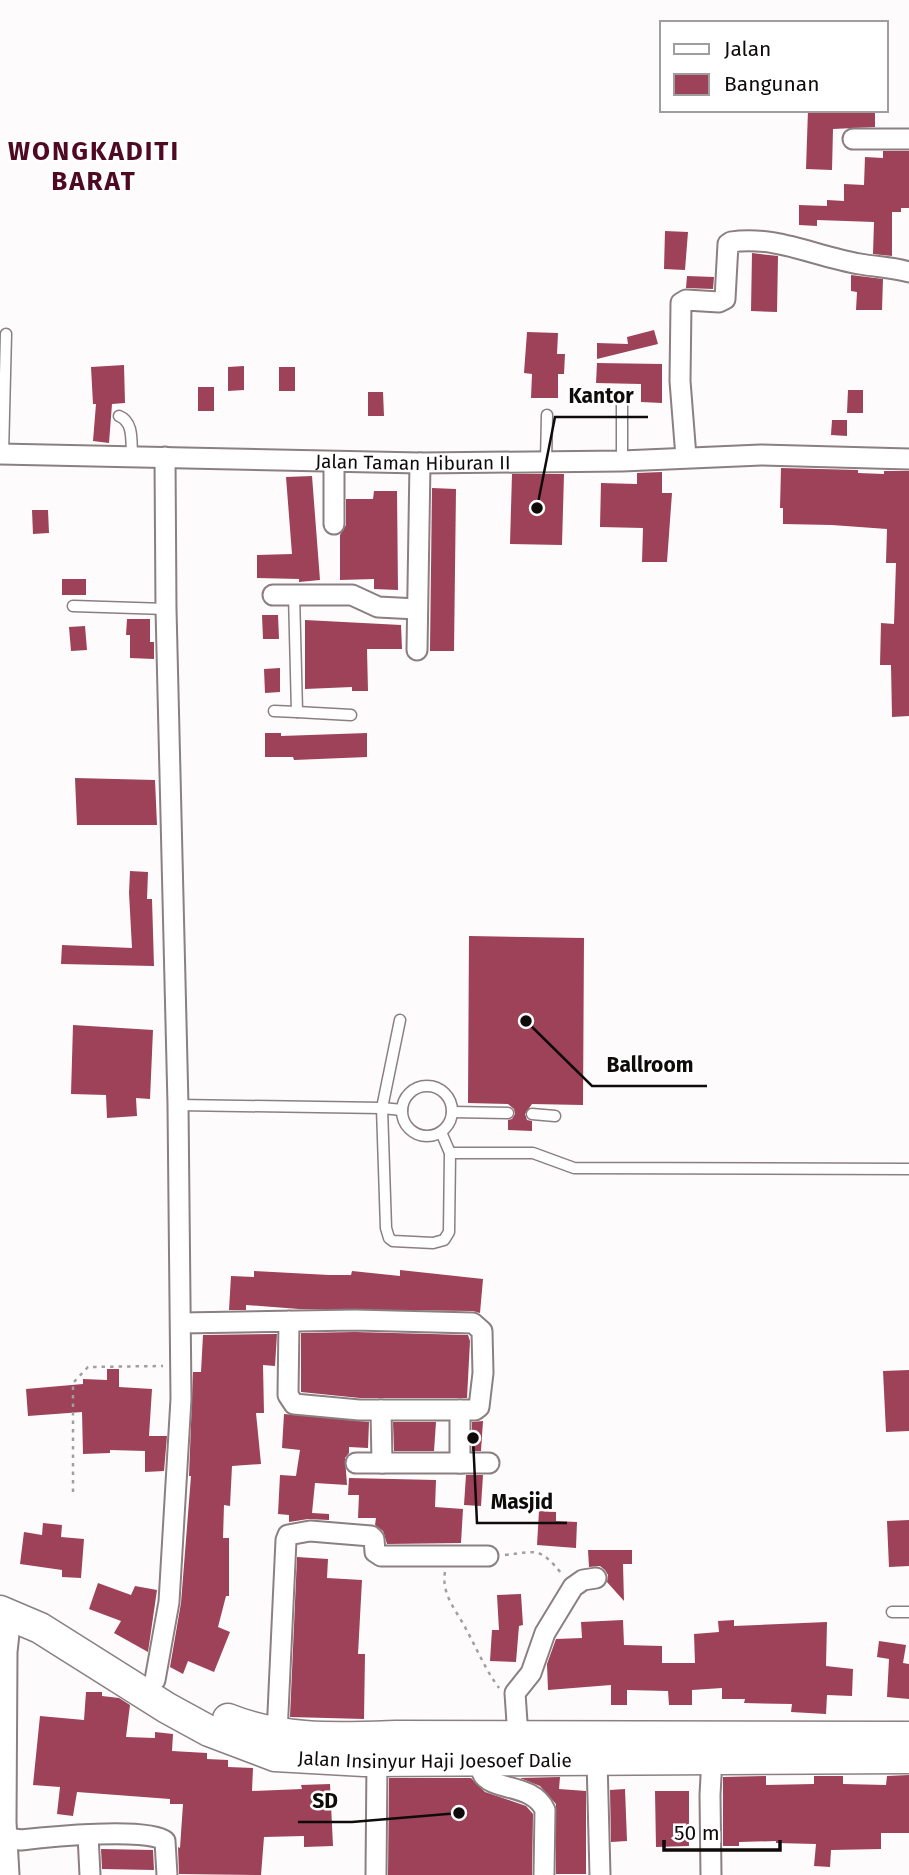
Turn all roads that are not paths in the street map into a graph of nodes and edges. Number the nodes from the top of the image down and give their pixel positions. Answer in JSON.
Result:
{"nodes":[{"id":1,"x":853,"y":139,"type":"dead end"},
{"id":2,"x":909,"y":139,"type":"edge"},
{"id":3,"x":909,"y":272,"type":"edge"},
{"id":4,"x":6,"y":334,"type":"dead end"},
{"id":5,"x":622,"y":401,"type":"dead end"},
{"id":6,"x":547,"y":415,"type":"dead end"},
{"id":7,"x":119,"y":416,"type":"dead end"},
{"id":8,"x":2,"y":454,"type":"edge"},
{"id":9,"x":132,"y":456,"type":"junction"},
{"id":10,"x":165,"y":457,"type":"junction"},
{"id":11,"x":686,"y":457,"type":"junction"},
{"id":12,"x":909,"y":459,"type":"edge"},
{"id":13,"x":622,"y":461,"type":"junction"},
{"id":14,"x":334,"y":462,"type":"junction"},
{"id":15,"x":546,"y":462,"type":"junction"},
{"id":16,"x":420,"y":463,"type":"junction"},
{"id":17,"x":334,"y":524,"type":"dead end"},
{"id":18,"x":294,"y":594,"type":"junction"},
{"id":19,"x":273,"y":595,"type":"dead end"},
{"id":20,"x":74,"y":606,"type":"dead end"},
{"id":21,"x":417,"y":609,"type":"junction"},
{"id":22,"x":166,"y":610,"type":"junction"},
{"id":23,"x":417,"y":650,"type":"dead end"},
{"id":24,"x":274,"y":711,"type":"dead end"},
{"id":25,"x":298,"y":712,"type":"junction"},
{"id":26,"x":351,"y":715,"type":"dead end"},
{"id":27,"x":400,"y":1020,"type":"dead end"},
{"id":28,"x":178,"y":1105,"type":"junction"},
{"id":29,"x":382,"y":1108,"type":"junction"},
{"id":30,"x":402,"y":1110,"type":"junction"},
{"id":31,"x":452,"y":1112,"type":"junction"},
{"id":32,"x":508,"y":1113,"type":"dead end"},
{"id":33,"x":532,"y":1114,"type":"dead end"},
{"id":34,"x":555,"y":1116,"type":"dead end"},
{"id":35,"x":441,"y":1132,"type":"junction"},
{"id":36,"x":450,"y":1153,"type":"junction"},
{"id":37,"x":909,"y":1169,"type":"edge"},
{"id":38,"x":289,"y":1321,"type":"junction"},
{"id":39,"x":181,"y":1323,"type":"junction"},
{"id":40,"x":381,"y":1410,"type":"junction"},
{"id":41,"x":460,"y":1410,"type":"junction"},
{"id":42,"x":356,"y":1463,"type":"dead end"},
{"id":43,"x":382,"y":1463,"type":"junction"},
{"id":44,"x":460,"y":1463,"type":"junction"},
{"id":45,"x":489,"y":1463,"type":"dead end"},
{"id":46,"x":488,"y":1556,"type":"road end"},
{"id":47,"x":596,"y":1578,"type":"dead end"},
{"id":48,"x":4,"y":1605,"type":"edge"},
{"id":49,"x":892,"y":1612,"type":"dead end"},
{"id":50,"x":909,"y":1612,"type":"edge"},
{"id":51,"x":155,"y":1680,"type":"junction"},
{"id":52,"x":277,"y":1734,"type":"junction"},
{"id":53,"x":518,"y":1737,"type":"junction"},
{"id":54,"x":909,"y":1737,"type":"edge"},
{"id":55,"x":379,"y":1748,"type":"junction"},
{"id":56,"x":712,"y":1758,"type":"junction"},
{"id":57,"x":909,"y":1758,"type":"edge"},
{"id":58,"x":480,"y":1759,"type":"junction"},
{"id":59,"x":597,"y":1760,"type":"junction"},
{"id":60,"x":4,"y":1831,"type":"edge"},
{"id":61,"x":88,"y":1835,"type":"junction"},
{"id":62,"x":9,"y":1875,"type":"edge"},
{"id":63,"x":90,"y":1875,"type":"edge"},
{"id":64,"x":167,"y":1875,"type":"edge"},
{"id":65,"x":376,"y":1875,"type":"edge"},
{"id":66,"x":544,"y":1875,"type":"edge"},
{"id":67,"x":600,"y":1875,"type":"edge"},
{"id":68,"x":711,"y":1875,"type":"edge"}],
"edges":[{"from":1,"to":2,"type":"street"},
{"from":3,"to":11,"type":"street"},
{"from":4,"to":8,"type":"lane"},
{"from":5,"to":13,"type":"lane"},
{"from":6,"to":15,"type":"lane"},
{"from":7,"to":9,"type":"lane"},
{"from":8,"to":9,"type":"street","name":"Jalan Taman Hiburan II"},
{"from":9,"to":10,"type":"street","name":"Jalan Taman Hiburan II"},
{"from":10,"to":14,"type":"street","name":"Jalan Taman Hiburan II"},
{"from":10,"to":22,"type":"street"},
{"from":11,"to":12,"type":"street","name":"Jalan Taman Hiburan II"},
{"from":11,"to":13,"type":"street","name":"Jalan Taman Hiburan II"},
{"from":13,"to":15,"type":"street","name":"Jalan Taman Hiburan II"},
{"from":14,"to":16,"type":"street","name":"Jalan Taman Hiburan II"},
{"from":14,"to":17,"type":"street"},
{"from":15,"to":16,"type":"street","name":"Jalan Taman Hiburan II"},
{"from":16,"to":21,"type":"street"},
{"from":18,"to":19,"type":"street"},
{"from":18,"to":21,"type":"street"},
{"from":18,"to":25,"type":"lane"},
{"from":20,"to":22,"type":"lane"},
{"from":21,"to":23,"type":"street"},
{"from":22,"to":28,"type":"street"},
{"from":24,"to":25,"type":"lane"},
{"from":25,"to":26,"type":"lane"},
{"from":27,"to":29,"type":"lane"},
{"from":28,"to":29,"type":"lane"},
{"from":28,"to":39,"type":"street"},
{"from":29,"to":30,"type":"lane"},
{"from":29,"to":36,"type":"lane"},
{"from":30,"to":31,"type":"lane"},
{"from":30,"to":35,"type":"lane"},
{"from":31,"to":32,"type":"lane"},
{"from":31,"to":35,"type":"lane"},
{"from":33,"to":34,"type":"lane"},
{"from":35,"to":36,"type":"lane"},
{"from":36,"to":37,"type":"lane"},
{"from":38,"to":39,"type":"street"},
{"from":38,"to":40,"type":"street"},
{"from":38,"to":41,"type":"street"},
{"from":39,"to":51,"type":"street"},
{"from":40,"to":41,"type":"street"},
{"from":40,"to":43,"type":"street"},
{"from":41,"to":44,"type":"street"},
{"from":42,"to":43,"type":"street"},
{"from":43,"to":44,"type":"street"},
{"from":44,"to":45,"type":"street"},
{"from":46,"to":52,"type":"street"},
{"from":47,"to":53,"type":"street"},
{"from":48,"to":51,"type":"main road","name":"Jalan Insinyur Haji Joesoef Dalie"},
{"from":48,"to":55,"type":"main road","name":"Jalan Insinyur Haji Joesoef Dalie"},
{"from":48,"to":60,"type":"street"},
{"from":49,"to":50,"type":"lane"},
{"from":51,"to":52,"type":"main road","name":"Jalan Insinyur Haji Joesoef Dalie"},
{"from":52,"to":55,"type":"main road","name":"Jalan Insinyur Haji Joesoef Dalie"},
{"from":53,"to":54,"type":"main road","name":"Jalan Insinyur Haji Joesoef Dalie"},
{"from":53,"to":55,"type":"main road","name":"Jalan Insinyur Haji Joesoef Dalie"},
{"from":55,"to":58,"type":"main road","name":"Jalan Insinyur Haji Joesoef Dalie"},
{"from":55,"to":65,"type":"street"},
{"from":56,"to":57,"type":"main road","name":"Jalan Insinyur Haji Joesoef Dalie"},
{"from":56,"to":59,"type":"main road","name":"Jalan Insinyur Haji Joesoef Dalie"},
{"from":56,"to":68,"type":"street"},
{"from":58,"to":59,"type":"main road","name":"Jalan Insinyur Haji Joesoef Dalie"},
{"from":58,"to":66,"type":"street"},
{"from":59,"to":67,"type":"street"},
{"from":60,"to":61,"type":"street"},
{"from":60,"to":62,"type":"street"},
{"from":61,"to":63,"type":"street"},
{"from":61,"to":64,"type":"street"}]}
